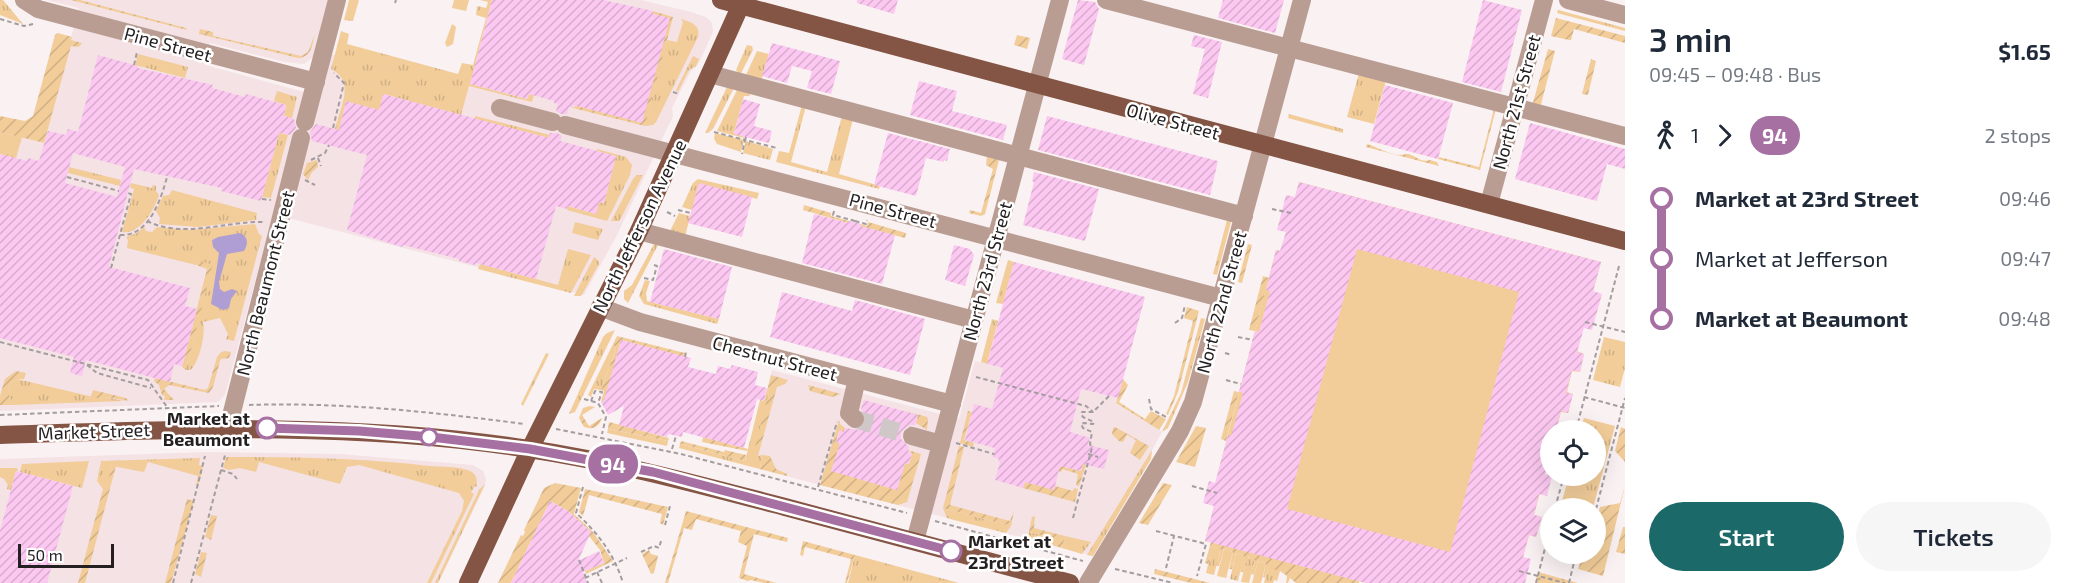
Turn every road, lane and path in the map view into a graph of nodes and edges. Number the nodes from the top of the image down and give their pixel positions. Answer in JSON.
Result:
{"nodes":[{"id":1,"x":24,"y":0,"type":"edge"},
{"id":2,"x":337,"y":0,"type":"edge"},
{"id":3,"x":721,"y":0,"type":"edge"},
{"id":4,"x":1060,"y":0,"type":"edge"},
{"id":5,"x":1106,"y":0,"type":"edge"},
{"id":6,"x":1302,"y":0,"type":"edge"},
{"id":7,"x":1544,"y":0,"type":"edge"},
{"id":8,"x":1568,"y":0,"type":"edge"},
{"id":9,"x":742,"y":3,"type":"edge"},
{"id":10,"x":1625,"y":15,"type":"edge"},
{"id":11,"x":0,"y":19,"type":"edge"},
{"id":12,"x":33,"y":24,"type":"dead end"},
{"id":13,"x":1289,"y":48,"type":"junction"},
{"id":14,"x":137,"y":52,"type":"dead end"},
{"id":15,"x":134,"y":65,"type":"dead end"},
{"id":16,"x":710,"y":74,"type":"junction"},
{"id":17,"x":322,"y":76,"type":"junction"},
{"id":18,"x":1037,"y":84,"type":"junction"},
{"id":19,"x":673,"y":92,"type":"dead end"},
{"id":20,"x":679,"y":94,"type":"dead end"},
{"id":21,"x":1515,"y":107,"type":"junction"},
{"id":22,"x":500,"y":108,"type":"dead end"},
{"id":23,"x":333,"y":128,"type":"dead end"},
{"id":24,"x":714,"y":132,"type":"dead end"},
{"id":25,"x":1625,"y":136,"type":"edge"},
{"id":26,"x":746,"y":138,"type":"junction"},
{"id":27,"x":329,"y":145,"type":"dead end"},
{"id":28,"x":1263,"y":145,"type":"junction"},
{"id":29,"x":777,"y":148,"type":"dead end"},
{"id":30,"x":675,"y":153,"type":"junction"},
{"id":31,"x":742,"y":154,"type":"dead end"},
{"id":32,"x":1018,"y":156,"type":"junction"},
{"id":33,"x":318,"y":158,"type":"junction"},
{"id":34,"x":305,"y":160,"type":"dead end"},
{"id":35,"x":321,"y":166,"type":"dead end"},
{"id":36,"x":67,"y":177,"type":"dead end"},
{"id":37,"x":167,"y":177,"type":"dead end"},
{"id":38,"x":119,"y":191,"type":"dead end"},
{"id":39,"x":128,"y":193,"type":"dead end"},
{"id":40,"x":262,"y":199,"type":"dead end"},
{"id":41,"x":273,"y":200,"type":"dead end"},
{"id":42,"x":1489,"y":204,"type":"junction"},
{"id":43,"x":1272,"y":208,"type":"dead end"},
{"id":44,"x":678,"y":210,"type":"dead end"},
{"id":45,"x":834,"y":211,"type":"dead end"},
{"id":46,"x":667,"y":212,"type":"dead end"},
{"id":47,"x":691,"y":213,"type":"dead end"},
{"id":48,"x":1290,"y":213,"type":"dead end"},
{"id":49,"x":675,"y":216,"type":"dead end"},
{"id":50,"x":1244,"y":216,"type":"junction"},
{"id":51,"x":867,"y":220,"type":"dead end"},
{"id":52,"x":147,"y":221,"type":"junction"},
{"id":53,"x":267,"y":223,"type":"dead end"},
{"id":54,"x":639,"y":231,"type":"junction"},
{"id":55,"x":120,"y":235,"type":"junction"},
{"id":56,"x":996,"y":237,"type":"junction"},
{"id":57,"x":1625,"y":241,"type":"edge"},
{"id":58,"x":651,"y":264,"type":"dead end"},
{"id":59,"x":1619,"y":266,"type":"dead end"},
{"id":60,"x":111,"y":268,"type":"dead end"},
{"id":61,"x":644,"y":278,"type":"dead end"},
{"id":62,"x":1221,"y":298,"type":"junction"},
{"id":63,"x":1185,"y":305,"type":"dead end"},
{"id":64,"x":600,"y":308,"type":"junction"},
{"id":65,"x":974,"y":320,"type":"junction"},
{"id":66,"x":1585,"y":322,"type":"dead end"},
{"id":67,"x":1175,"y":323,"type":"dead end"},
{"id":68,"x":1603,"y":326,"type":"junction"},
{"id":69,"x":1625,"y":332,"type":"edge"},
{"id":70,"x":1238,"y":337,"type":"dead end"},
{"id":71,"x":1252,"y":340,"type":"dead end"},
{"id":72,"x":0,"y":342,"type":"edge"},
{"id":73,"x":686,"y":352,"type":"dead end"},
{"id":74,"x":1225,"y":353,"type":"dead end"},
{"id":75,"x":81,"y":356,"type":"dead end"},
{"id":76,"x":1232,"y":356,"type":"dead end"},
{"id":77,"x":685,"y":357,"type":"dead end"},
{"id":78,"x":79,"y":363,"type":"junction"},
{"id":79,"x":87,"y":365,"type":"junction"},
{"id":80,"x":974,"y":377,"type":"dead end"},
{"id":81,"x":857,"y":379,"type":"junction"},
{"id":82,"x":1226,"y":380,"type":"dead end"},
{"id":83,"x":1241,"y":384,"type":"dead end"},
{"id":84,"x":152,"y":388,"type":"junction"},
{"id":85,"x":1109,"y":396,"type":"dead end"},
{"id":86,"x":1584,"y":397,"type":"junction"},
{"id":87,"x":1625,"y":398,"type":"edge"},
{"id":88,"x":584,"y":399,"type":"dead end"},
{"id":89,"x":1149,"y":399,"type":"dead end"},
{"id":90,"x":591,"y":401,"type":"junction"},
{"id":91,"x":598,"y":403,"type":"junction"},
{"id":92,"x":952,"y":404,"type":"junction"},
{"id":93,"x":168,"y":408,"type":"dead end"},
{"id":94,"x":1624,"y":408,"type":"edge"},
{"id":95,"x":1093,"y":412,"type":"junction"},
{"id":96,"x":847,"y":416,"type":"joint"},
{"id":97,"x":1168,"y":418,"type":"dead end"},
{"id":98,"x":1578,"y":420,"type":"edge"},
{"id":99,"x":228,"y":428,"type":"junction"},
{"id":100,"x":602,"y":434,"type":"dead end"},
{"id":101,"x":0,"y":435,"type":"edge"},
{"id":102,"x":676,"y":436,"type":"dead end"},
{"id":103,"x":912,"y":436,"type":"tunnel mouth"},
{"id":104,"x":949,"y":444,"type":"junction"},
{"id":105,"x":530,"y":449,"type":"junction"},
{"id":106,"x":672,"y":449,"type":"dead end"},
{"id":107,"x":994,"y":454,"type":"dead end"},
{"id":108,"x":1089,"y":454,"type":"junction"},
{"id":109,"x":206,"y":456,"type":"dead end"},
{"id":110,"x":225,"y":456,"type":"dead end"},
{"id":111,"x":1098,"y":457,"type":"dead end"},
{"id":112,"x":221,"y":470,"type":"junction"},
{"id":113,"x":237,"y":479,"type":"dead end"},
{"id":114,"x":1192,"y":486,"type":"dead end"},
{"id":115,"x":583,"y":487,"type":"dead end"},
{"id":116,"x":818,"y":487,"type":"dead end"},
{"id":117,"x":1217,"y":493,"type":"dead end"},
{"id":118,"x":1599,"y":498,"type":"edge"},
{"id":119,"x":670,"y":506,"type":"dead end"},
{"id":120,"x":1073,"y":518,"type":"dead end"},
{"id":121,"x":665,"y":525,"type":"dead end"},
{"id":122,"x":1156,"y":531,"type":"dead end"},
{"id":123,"x":1174,"y":536,"type":"junction"},
{"id":124,"x":661,"y":541,"type":"dead end"},
{"id":125,"x":915,"y":541,"type":"junction"},
{"id":126,"x":645,"y":551,"type":"dead end"},
{"id":127,"x":1058,"y":555,"type":"dead end"},
{"id":128,"x":627,"y":558,"type":"dead end"},
{"id":129,"x":579,"y":560,"type":"dead end"},
{"id":130,"x":1088,"y":563,"type":"dead end"},
{"id":131,"x":614,"y":564,"type":"junction"},
{"id":132,"x":1541,"y":564,"type":"edge"},
{"id":133,"x":1573,"y":564,"type":"edge"},
{"id":134,"x":1166,"y":568,"type":"dead end"},
{"id":135,"x":1118,"y":570,"type":"dead end"},
{"id":136,"x":1519,"y":570,"type":"dead end"},
{"id":137,"x":597,"y":572,"type":"junction"},
{"id":138,"x":1197,"y":576,"type":"dead end"},
{"id":139,"x":1538,"y":576,"type":"junction"},
{"id":140,"x":587,"y":577,"type":"junction"},
{"id":141,"x":173,"y":583,"type":"edge"},
{"id":142,"x":191,"y":583,"type":"edge"},
{"id":143,"x":468,"y":583,"type":"edge"},
{"id":144,"x":588,"y":583,"type":"edge"},
{"id":145,"x":602,"y":583,"type":"edge"},
{"id":146,"x":623,"y":583,"type":"edge"},
{"id":147,"x":1070,"y":583,"type":"edge"},
{"id":148,"x":1088,"y":583,"type":"edge"},
{"id":149,"x":1173,"y":583,"type":"edge"},
{"id":150,"x":1536,"y":583,"type":"edge"},
{"id":151,"x":1567,"y":583,"type":"edge"}],
"edges":[{"from":1,"to":17,"type":"street","name":"Pine Street"},
{"from":2,"to":17,"type":"street","name":"North Beaumont Street"},
{"from":3,"to":9,"type":"main road","name":"Olive Street"},
{"from":4,"to":18,"type":"street","name":"North 23rd Street"},
{"from":5,"to":13,"type":"street"},
{"from":6,"to":13,"type":"street","name":"North 22nd Street"},
{"from":7,"to":21,"type":"street","name":"North 21st Street"},
{"from":8,"to":10,"type":"street"},
{"from":9,"to":16,"type":"main road","name":"North Jefferson Avenue"},
{"from":9,"to":18,"type":"main road","name":"Olive Street"},
{"from":11,"to":12,"type":"path"},
{"from":13,"to":21,"type":"street"},
{"from":13,"to":28,"type":"street","name":"North 22nd Street"},
{"from":14,"to":15,"type":"path"},
{"from":16,"to":30,"type":"main road","name":"North Jefferson Avenue"},
{"from":16,"to":32,"type":"street"},
{"from":17,"to":23,"type":"path"},
{"from":17,"to":99,"type":"street","name":"North Beaumont Street"},
{"from":18,"to":28,"type":"main road","name":"Olive Street"},
{"from":18,"to":32,"type":"street","name":"North 23rd Street"},
{"from":19,"to":20,"type":"path"},
{"from":21,"to":25,"type":"street"},
{"from":21,"to":42,"type":"street","name":"North 21st Street"},
{"from":22,"to":30,"type":"street","name":"Pine Street"},
{"from":24,"to":26,"type":"path"},
{"from":26,"to":29,"type":"path"},
{"from":26,"to":31,"type":"path"},
{"from":27,"to":33,"type":"path"},
{"from":28,"to":42,"type":"main road","name":"Olive Street"},
{"from":28,"to":50,"type":"street","name":"North 22nd Street"},
{"from":30,"to":54,"type":"main road","name":"North Jefferson Avenue"},
{"from":30,"to":56,"type":"street","name":"Pine Street"},
{"from":32,"to":50,"type":"street"},
{"from":32,"to":56,"type":"street","name":"North 23rd Street"},
{"from":33,"to":34,"type":"path"},
{"from":33,"to":35,"type":"path"},
{"from":36,"to":38,"type":"path"},
{"from":37,"to":52,"type":"path"},
{"from":39,"to":55,"type":"path"},
{"from":40,"to":41,"type":"path"},
{"from":42,"to":57,"type":"main road","name":"Olive Street"},
{"from":43,"to":48,"type":"path"},
{"from":44,"to":47,"type":"path"},
{"from":45,"to":51,"type":"path"},
{"from":46,"to":49,"type":"path"},
{"from":50,"to":62,"type":"street","name":"North 22nd Street"},
{"from":52,"to":53,"type":"path"},
{"from":52,"to":55,"type":"path"},
{"from":54,"to":64,"type":"main road","name":"North Jefferson Avenue"},
{"from":54,"to":65,"type":"street"},
{"from":55,"to":60,"type":"path"},
{"from":56,"to":62,"type":"street","name":"Pine Street"},
{"from":56,"to":65,"type":"street","name":"North 23rd Street"},
{"from":58,"to":61,"type":"path"},
{"from":59,"to":68,"type":"path"},
{"from":62,"to":148,"type":"street","name":"North 22nd Street"},
{"from":63,"to":67,"type":"path"},
{"from":64,"to":81,"type":"street","name":"Chestnut Street"},
{"from":64,"to":105,"type":"main road","name":"North Jefferson Avenue"},
{"from":65,"to":92,"type":"street","name":"North 23rd Street"},
{"from":66,"to":68,"type":"path"},
{"from":68,"to":69,"type":"path"},
{"from":68,"to":86,"type":"path"},
{"from":70,"to":71,"type":"path"},
{"from":72,"to":78,"type":"path"},
{"from":73,"to":77,"type":"path"},
{"from":74,"to":76,"type":"path"},
{"from":75,"to":78,"type":"path"},
{"from":78,"to":79,"type":"path"},
{"from":79,"to":84,"type":"path"},
{"from":79,"to":84,"type":"path"},
{"from":80,"to":95,"type":"path"},
{"from":81,"to":92,"type":"street","name":"Chestnut Street"},
{"from":81,"to":96,"type":"street"},
{"from":82,"to":83,"type":"path"},
{"from":84,"to":93,"type":"path"},
{"from":85,"to":95,"type":"path"},
{"from":86,"to":94,"type":"path"},
{"from":86,"to":98,"type":"path"},
{"from":87,"to":94,"type":"path"},
{"from":88,"to":90,"type":"path"},
{"from":89,"to":97,"type":"path"},
{"from":90,"to":91,"type":"path"},
{"from":90,"to":91,"type":"path"},
{"from":91,"to":100,"type":"path"},
{"from":92,"to":104,"type":"street","name":"North 23rd Street"},
{"from":94,"to":118,"type":"path"},
{"from":95,"to":108,"type":"path"},
{"from":96,"to":116,"type":"path"},
{"from":99,"to":101,"type":"main road","name":"Market Street"},
{"from":99,"to":105,"type":"main road","name":"Market Street"},
{"from":102,"to":106,"type":"path"},
{"from":103,"to":104,"type":"street"},
{"from":104,"to":107,"type":"path"},
{"from":104,"to":125,"type":"street","name":"North 23rd Street"},
{"from":105,"to":125,"type":"main road","name":"Market Street"},
{"from":105,"to":143,"type":"main road","name":"North Jefferson Avenue"},
{"from":108,"to":111,"type":"path"},
{"from":108,"to":120,"type":"path"},
{"from":109,"to":141,"type":"path"},
{"from":110,"to":112,"type":"path"},
{"from":112,"to":113,"type":"path"},
{"from":112,"to":142,"type":"path"},
{"from":114,"to":117,"type":"path"},
{"from":115,"to":131,"type":"path"},
{"from":119,"to":121,"type":"path"},
{"from":122,"to":123,"type":"path"},
{"from":123,"to":134,"type":"path"},
{"from":123,"to":138,"type":"path"},
{"from":124,"to":126,"type":"path"},
{"from":125,"to":147,"type":"main road","name":"Market Street"},
{"from":127,"to":130,"type":"path"},
{"from":128,"to":131,"type":"path"},
{"from":129,"to":140,"type":"path"},
{"from":131,"to":137,"type":"path"},
{"from":131,"to":146,"type":"path"},
{"from":132,"to":139,"type":"path"},
{"from":133,"to":151,"type":"path"},
{"from":135,"to":149,"type":"path"},
{"from":136,"to":139,"type":"path"},
{"from":137,"to":140,"type":"path"},
{"from":137,"to":145,"type":"path"},
{"from":139,"to":150,"type":"path"},
{"from":139,"to":151,"type":"path"},
{"from":140,"to":144,"type":"path"}]}
